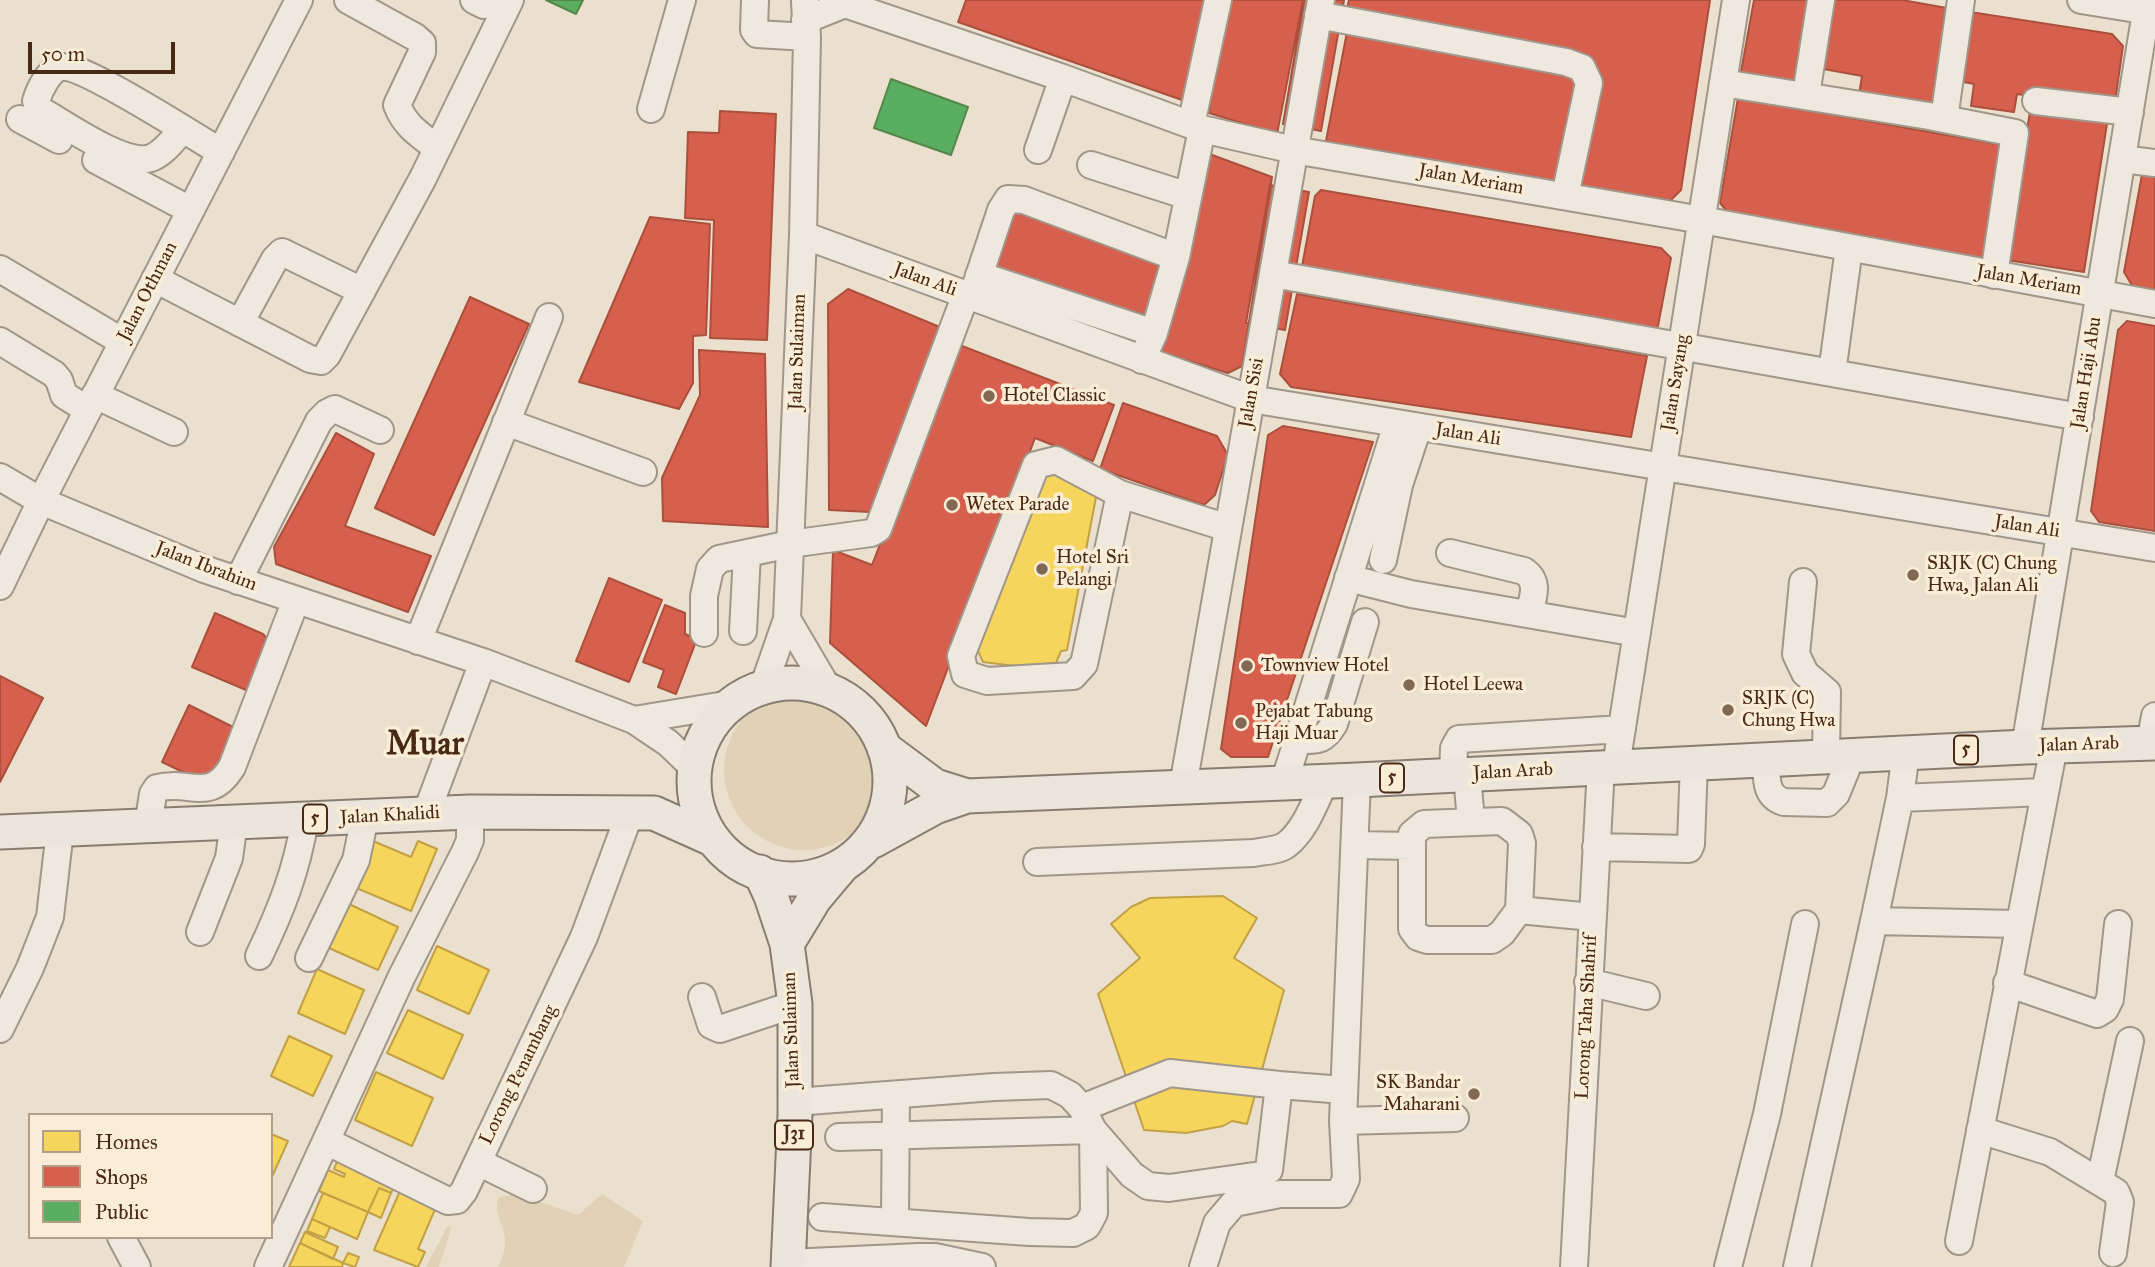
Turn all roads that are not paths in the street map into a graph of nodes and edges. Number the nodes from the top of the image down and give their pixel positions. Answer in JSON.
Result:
{"nodes":[{"id":1,"x":299,"y":0,"type":"edge"},
{"id":2,"x":348,"y":0,"type":"edge"},
{"id":3,"x":474,"y":0,"type":"edge"},
{"id":4,"x":494,"y":0,"type":"edge"},
{"id":5,"x":510,"y":0,"type":"edge"},
{"id":6,"x":682,"y":0,"type":"edge"},
{"id":7,"x":755,"y":0,"type":"edge"},
{"id":8,"x":1218,"y":0,"type":"edge"},
{"id":9,"x":1736,"y":0,"type":"edge"},
{"id":10,"x":1821,"y":0,"type":"edge"},
{"id":11,"x":1961,"y":0,"type":"edge"},
{"id":12,"x":2081,"y":0,"type":"edge"},
{"id":13,"x":1319,"y":7,"type":"edge"},
{"id":14,"x":2150,"y":8,"type":"edge"},
{"id":15,"x":896,"y":10,"type":"edge"},
{"id":16,"x":806,"y":19,"type":"edge"},
{"id":17,"x":1063,"y":78,"type":"junction"},
{"id":18,"x":1723,"y":83,"type":"junction"},
{"id":19,"x":1806,"y":95,"type":"junction"},
{"id":20,"x":2036,"y":101,"type":"dead end"},
{"id":21,"x":651,"y":109,"type":"dead end"},
{"id":22,"x":2130,"y":112,"type":"junction"},
{"id":23,"x":20,"y":119,"type":"dead end"},
{"id":24,"x":1944,"y":119,"type":"junction"},
{"id":25,"x":1197,"y":127,"type":"junction"},
{"id":26,"x":183,"y":129,"type":"junction"},
{"id":27,"x":437,"y":148,"type":"junction"},
{"id":28,"x":1294,"y":149,"type":"junction"},
{"id":29,"x":1038,"y":150,"type":"dead end"},
{"id":30,"x":220,"y":152,"type":"junction"},
{"id":31,"x":2122,"y":159,"type":"junction"},
{"id":32,"x":2155,"y":163,"type":"edge"},
{"id":33,"x":1091,"y":165,"type":"dead end"},
{"id":34,"x":1188,"y":196,"type":"junction"},
{"id":35,"x":1565,"y":196,"type":"junction"},
{"id":36,"x":190,"y":210,"type":"junction"},
{"id":37,"x":1702,"y":220,"type":"junction"},
{"id":38,"x":803,"y":235,"type":"junction"},
{"id":39,"x":1849,"y":248,"type":"junction"},
{"id":40,"x":1177,"y":257,"type":"junction"},
{"id":41,"x":0,"y":269,"type":"edge"},
{"id":42,"x":1273,"y":274,"type":"junction"},
{"id":43,"x":1994,"y":275,"type":"junction"},
{"id":44,"x":155,"y":279,"type":"junction"},
{"id":45,"x":972,"y":289,"type":"junction"},
{"id":46,"x":362,"y":291,"type":"junction"},
{"id":47,"x":2100,"y":294,"type":"junction"},
{"id":48,"x":2155,"y":304,"type":"edge"},
{"id":49,"x":549,"y":317,"type":"dead end"},
{"id":50,"x":240,"y":323,"type":"junction"},
{"id":51,"x":1154,"y":333,"type":"junction"},
{"id":52,"x":0,"y":341,"type":"edge"},
{"id":53,"x":123,"y":342,"type":"junction"},
{"id":54,"x":1682,"y":346,"type":"junction"},
{"id":55,"x":1142,"y":360,"type":"junction"},
{"id":56,"x":1832,"y":373,"type":"junction"},
{"id":57,"x":1251,"y":399,"type":"junction"},
{"id":58,"x":91,"y":402,"type":"junction"},
{"id":59,"x":2080,"y":417,"type":"junction"},
{"id":60,"x":506,"y":422,"type":"junction"},
{"id":61,"x":1407,"y":425,"type":"junction"},
{"id":62,"x":380,"y":430,"type":"dead end"},
{"id":63,"x":174,"y":432,"type":"dead end"},
{"id":64,"x":1663,"y":468,"type":"junction"},
{"id":65,"x":643,"y":472,"type":"dead end"},
{"id":66,"x":0,"y":477,"type":"edge"},
{"id":67,"x":1120,"y":494,"type":"junction"},
{"id":68,"x":41,"y":501,"type":"junction"},
{"id":69,"x":1228,"y":528,"type":"junction"},
{"id":70,"x":2061,"y":532,"type":"junction"},
{"id":71,"x":790,"y":544,"type":"junction"},
{"id":72,"x":2155,"y":548,"type":"edge"},
{"id":73,"x":1450,"y":552,"type":"dead end"},
{"id":74,"x":747,"y":554,"type":"junction"},
{"id":75,"x":1383,"y":560,"type":"dead end"},
{"id":76,"x":1348,"y":578,"type":"junction"},
{"id":77,"x":238,"y":580,"type":"junction"},
{"id":78,"x":1803,"y":582,"type":"dead end"},
{"id":79,"x":0,"y":586,"type":"edge"},
{"id":80,"x":296,"y":600,"type":"junction"},
{"id":81,"x":1529,"y":614,"type":"junction"},
{"id":82,"x":788,"y":620,"type":"junction"},
{"id":83,"x":1365,"y":622,"type":"dead end"},
{"id":84,"x":743,"y":631,"type":"dead end"},
{"id":85,"x":704,"y":633,"type":"dead end"},
{"id":86,"x":1637,"y":633,"type":"junction"},
{"id":87,"x":418,"y":641,"type":"junction"},
{"id":88,"x":483,"y":662,"type":"junction"},
{"id":89,"x":763,"y":688,"type":"junction"},
{"id":90,"x":830,"y":692,"type":"junction"},
{"id":91,"x":731,"y":704,"type":"junction"},
{"id":92,"x":634,"y":720,"type":"junction"},
{"id":93,"x":1622,"y":729,"type":"junction"},
{"id":94,"x":2153,"y":734,"type":"edge"},
{"id":95,"x":1297,"y":740,"type":"junction"},
{"id":96,"x":2039,"y":746,"type":"junction"},
{"id":97,"x":884,"y":748,"type":"junction"},
{"id":98,"x":1906,"y":752,"type":"junction"},
{"id":99,"x":1839,"y":756,"type":"junction"},
{"id":100,"x":1766,"y":759,"type":"junction"},
{"id":101,"x":1694,"y":762,"type":"junction"},
{"id":102,"x":1608,"y":766,"type":"junction"},
{"id":103,"x":693,"y":773,"type":"junction"},
{"id":104,"x":1460,"y":774,"type":"junction"},
{"id":105,"x":1357,"y":780,"type":"junction"},
{"id":106,"x":1325,"y":781,"type":"junction"},
{"id":107,"x":1284,"y":783,"type":"junction"},
{"id":108,"x":1183,"y":786,"type":"junction"},
{"id":109,"x":2044,"y":792,"type":"junction"},
{"id":110,"x":967,"y":796,"type":"junction"},
{"id":111,"x":1900,"y":798,"type":"junction"},
{"id":112,"x":470,"y":812,"type":"junction"},
{"id":113,"x":642,"y":813,"type":"junction"},
{"id":114,"x":426,"y":814,"type":"junction"},
{"id":115,"x":365,"y":817,"type":"junction"},
{"id":116,"x":305,"y":819,"type":"junction"},
{"id":117,"x":234,"y":822,"type":"junction"},
{"id":118,"x":1471,"y":822,"type":"junction"},
{"id":119,"x":148,"y":826,"type":"junction"},
{"id":120,"x":61,"y":830,"type":"junction"},
{"id":121,"x":0,"y":831,"type":"edge"},
{"id":122,"x":710,"y":838,"type":"junction"},
{"id":123,"x":1355,"y":845,"type":"junction"},
{"id":124,"x":1412,"y":846,"type":"junction"},
{"id":125,"x":1596,"y":846,"type":"junction"},
{"id":126,"x":862,"y":849,"type":"junction"},
{"id":127,"x":1037,"y":862,"type":"dead end"},
{"id":128,"x":760,"y":872,"type":"junction"},
{"id":129,"x":1519,"y":910,"type":"junction"},
{"id":130,"x":1592,"y":916,"type":"junction"},
{"id":131,"x":1874,"y":921,"type":"junction"},
{"id":132,"x":1805,"y":924,"type":"dead end"},
{"id":133,"x":2018,"y":924,"type":"junction"},
{"id":134,"x":2118,"y":924,"type":"dead end"},
{"id":135,"x":200,"y":932,"type":"dead end"},
{"id":136,"x":788,"y":944,"type":"junction"},
{"id":137,"x":259,"y":956,"type":"dead end"},
{"id":138,"x":309,"y":958,"type":"dead end"},
{"id":139,"x":1588,"y":982,"type":"junction"},
{"id":140,"x":2007,"y":984,"type":"junction"},
{"id":141,"x":1646,"y":996,"type":"dead end"},
{"id":142,"x":702,"y":997,"type":"dead end"},
{"id":143,"x":795,"y":1004,"type":"junction"},
{"id":144,"x":0,"y":1029,"type":"edge"},
{"id":145,"x":2130,"y":1041,"type":"dead end"},
{"id":146,"x":1279,"y":1085,"type":"junction"},
{"id":147,"x":1344,"y":1090,"type":"junction"},
{"id":148,"x":896,"y":1094,"type":"junction"},
{"id":149,"x":795,"y":1102,"type":"junction"},
{"id":150,"x":1455,"y":1118,"type":"dead end"},
{"id":151,"x":1088,"y":1119,"type":"junction"},
{"id":152,"x":1343,"y":1121,"type":"junction"},
{"id":153,"x":1980,"y":1130,"type":"junction"},
{"id":154,"x":896,"y":1135,"type":"junction"},
{"id":155,"x":839,"y":1137,"type":"dead end"},
{"id":156,"x":326,"y":1142,"type":"junction"},
{"id":157,"x":478,"y":1162,"type":"junction"},
{"id":158,"x":2100,"y":1181,"type":"junction"},
{"id":159,"x":533,"y":1189,"type":"dead end"},
{"id":160,"x":822,"y":1217,"type":"dead end"},
{"id":161,"x":895,"y":1220,"type":"junction"},
{"id":162,"x":122,"y":1239,"type":"edge"},
{"id":163,"x":1959,"y":1241,"type":"dead end"},
{"id":164,"x":2113,"y":1252,"type":"dead end"},
{"id":165,"x":788,"y":1265,"type":"edge"},
{"id":166,"x":1578,"y":1266,"type":"edge"},
{"id":167,"x":137,"y":1267,"type":"edge"},
{"id":168,"x":268,"y":1267,"type":"edge"},
{"id":169,"x":982,"y":1267,"type":"edge"},
{"id":170,"x":1203,"y":1267,"type":"edge"},
{"id":171,"x":1728,"y":1267,"type":"edge"},
{"id":172,"x":1797,"y":1267,"type":"edge"}],
"edges":[{"from":1,"to":30,"type":"street","name":"Jalan Othman"},
{"from":2,"to":27,"type":"street"},
{"from":3,"to":4,"type":"street"},
{"from":5,"to":27,"type":"street"},
{"from":6,"to":21,"type":"street"},
{"from":7,"to":16,"type":"street"},
{"from":8,"to":25,"type":"street"},
{"from":9,"to":18,"type":"street","name":"Jalan Sayang"},
{"from":10,"to":19,"type":"street"},
{"from":11,"to":24,"type":"street"},
{"from":12,"to":14,"type":"street"},
{"from":13,"to":28,"type":"street","name":"Jalan Sisi"},
{"from":13,"to":35,"type":"street"},
{"from":14,"to":22,"type":"street","name":"Jalan Haji Abu"},
{"from":15,"to":16,"type":"street","name":"Jalan Meriam"},
{"from":15,"to":17,"type":"street","name":"Jalan Meriam"},
{"from":16,"to":38,"type":"street","name":"Jalan Sulaiman"},
{"from":17,"to":25,"type":"street","name":"Jalan Meriam"},
{"from":17,"to":29,"type":"street"},
{"from":18,"to":19,"type":"street"},
{"from":18,"to":37,"type":"street","name":"Jalan Sayang"},
{"from":19,"to":24,"type":"street"},
{"from":20,"to":22,"type":"street"},
{"from":22,"to":31,"type":"street","name":"Jalan Haji Abu"},
{"from":23,"to":36,"type":"street"},
{"from":24,"to":43,"type":"street"},
{"from":25,"to":28,"type":"street","name":"Jalan Meriam"},
{"from":25,"to":34,"type":"street"},
{"from":26,"to":26,"type":"street"},
{"from":26,"to":30,"type":"street"},
{"from":27,"to":46,"type":"street"},
{"from":28,"to":35,"type":"street","name":"Jalan Meriam"},
{"from":28,"to":42,"type":"street","name":"Jalan Sisi"},
{"from":30,"to":36,"type":"street","name":"Jalan Othman"},
{"from":31,"to":32,"type":"street"},
{"from":31,"to":47,"type":"street","name":"Jalan Haji Abu"},
{"from":33,"to":34,"type":"street"},
{"from":34,"to":40,"type":"street"},
{"from":35,"to":37,"type":"street","name":"Jalan Meriam"},
{"from":36,"to":44,"type":"street","name":"Jalan Othman"},
{"from":37,"to":39,"type":"street","name":"Jalan Meriam"},
{"from":37,"to":54,"type":"street","name":"Jalan Sayang"},
{"from":38,"to":45,"type":"street","name":"Jalan Ali"},
{"from":38,"to":71,"type":"street","name":"Jalan Sulaiman"},
{"from":39,"to":43,"type":"street","name":"Jalan Meriam"},
{"from":39,"to":56,"type":"street"},
{"from":40,"to":45,"type":"street"},
{"from":40,"to":51,"type":"street"},
{"from":41,"to":53,"type":"street"},
{"from":42,"to":54,"type":"street"},
{"from":42,"to":57,"type":"street","name":"Jalan Sisi"},
{"from":43,"to":47,"type":"street","name":"Jalan Meriam"},
{"from":44,"to":50,"type":"street"},
{"from":44,"to":53,"type":"street","name":"Jalan Othman"},
{"from":45,"to":51,"type":"street"},
{"from":45,"to":55,"type":"street","name":"Jalan Ali"},
{"from":45,"to":71,"type":"street"},
{"from":46,"to":50,"type":"street"},
{"from":46,"to":50,"type":"street"},
{"from":47,"to":48,"type":"street","name":"Jalan Meriam"},
{"from":47,"to":59,"type":"street","name":"Jalan Haji Abu"},
{"from":49,"to":60,"type":"street"},
{"from":51,"to":55,"type":"street"},
{"from":52,"to":58,"type":"street"},
{"from":53,"to":58,"type":"street","name":"Jalan Othman"},
{"from":54,"to":56,"type":"street"},
{"from":54,"to":64,"type":"street","name":"Jalan Sayang"},
{"from":55,"to":57,"type":"street","name":"Jalan Ali"},
{"from":56,"to":59,"type":"street"},
{"from":57,"to":61,"type":"street","name":"Jalan Ali"},
{"from":57,"to":69,"type":"street","name":"Jalan Sisi"},
{"from":58,"to":63,"type":"street"},
{"from":58,"to":68,"type":"street","name":"Jalan Othman"},
{"from":59,"to":70,"type":"street","name":"Jalan Haji Abu"},
{"from":60,"to":65,"type":"street"},
{"from":60,"to":87,"type":"street"},
{"from":61,"to":64,"type":"street","name":"Jalan Ali"},
{"from":61,"to":75,"type":"street"},
{"from":61,"to":76,"type":"street"},
{"from":62,"to":77,"type":"street"},
{"from":64,"to":70,"type":"street","name":"Jalan Ali"},
{"from":64,"to":86,"type":"street","name":"Jalan Sayang"},
{"from":66,"to":68,"type":"street","name":"Jalan Ibrahim"},
{"from":67,"to":67,"type":"street"},
{"from":67,"to":69,"type":"street"},
{"from":68,"to":77,"type":"street","name":"Jalan Ibrahim"},
{"from":68,"to":79,"type":"street","name":"Jalan Othman"},
{"from":69,"to":108,"type":"street","name":"Jalan Sisi"},
{"from":70,"to":72,"type":"street","name":"Jalan Ali"},
{"from":70,"to":96,"type":"street","name":"Jalan Haji Abu"},
{"from":71,"to":74,"type":"street"},
{"from":71,"to":82,"type":"street","name":"Jalan Sulaiman"},
{"from":73,"to":81,"type":"street"},
{"from":74,"to":84,"type":"street"},
{"from":74,"to":85,"type":"street"},
{"from":76,"to":81,"type":"street"},
{"from":76,"to":95,"type":"street"},
{"from":77,"to":80,"type":"street","name":"Jalan Ibrahim"},
{"from":78,"to":99,"type":"street"},
{"from":80,"to":87,"type":"street","name":"Jalan Ibrahim"},
{"from":80,"to":119,"type":"street"},
{"from":81,"to":86,"type":"street"},
{"from":82,"to":89,"type":"street"},
{"from":82,"to":90,"type":"street"},
{"from":83,"to":95,"type":"street"},
{"from":86,"to":93,"type":"street","name":"Jalan Sayang"},
{"from":87,"to":88,"type":"street","name":"Jalan Ibrahim"},
{"from":88,"to":92,"type":"street","name":"Jalan Ibrahim"},
{"from":88,"to":114,"type":"street"},
{"from":89,"to":90,"type":"main road"},
{"from":89,"to":91,"type":"main road"},
{"from":90,"to":97,"type":"main road"},
{"from":91,"to":92,"type":"street"},
{"from":91,"to":103,"type":"main road"},
{"from":92,"to":103,"type":"street","name":"Jalan Ibrahim"},
{"from":93,"to":102,"type":"street","name":"Jalan Sayang"},
{"from":93,"to":104,"type":"street"},
{"from":94,"to":96,"type":"main road","name":"Jalan Arab","number":"5"},
{"from":95,"to":107,"type":"street"},
{"from":96,"to":98,"type":"main road","name":"Jalan Arab","number":"5"},
{"from":96,"to":109,"type":"street","name":"Jalan Haji Abu"},
{"from":97,"to":110,"type":"main road","name":"Jalan Arab","number":"5"},
{"from":97,"to":126,"type":"main road"},
{"from":98,"to":99,"type":"main road","name":"Jalan Arab","number":"5"},
{"from":98,"to":111,"type":"street"},
{"from":99,"to":100,"type":"main road","name":"Jalan Arab","number":"5"},
{"from":99,"to":100,"type":"street"},
{"from":100,"to":101,"type":"main road","name":"Jalan Arab","number":"5"},
{"from":101,"to":102,"type":"main road","name":"Jalan Arab","number":"5"},
{"from":101,"to":125,"type":"street"},
{"from":102,"to":104,"type":"main road","name":"Jalan Arab","number":"5"},
{"from":102,"to":125,"type":"street","name":"Lorong Taha Shahrif"},
{"from":103,"to":113,"type":"main road"},
{"from":103,"to":122,"type":"main road"},
{"from":104,"to":105,"type":"main road","name":"Jalan Arab","number":"5"},
{"from":104,"to":118,"type":"street"},
{"from":105,"to":106,"type":"main road","name":"Jalan Arab","number":"5"},
{"from":105,"to":123,"type":"street"},
{"from":106,"to":107,"type":"main road","name":"Jalan Arab","number":"5"},
{"from":106,"to":127,"type":"street"},
{"from":107,"to":108,"type":"main road","name":"Jalan Arab","number":"5"},
{"from":108,"to":110,"type":"main road","name":"Jalan Arab","number":"5"},
{"from":109,"to":111,"type":"street"},
{"from":109,"to":133,"type":"street","name":"Jalan Haji Abu"},
{"from":110,"to":126,"type":"main road","number":"5"},
{"from":111,"to":131,"type":"street"},
{"from":112,"to":113,"type":"main road","name":"Jalan Khalidi","number":"5"},
{"from":112,"to":114,"type":"main road","name":"Jalan Khalidi","number":"5"},
{"from":112,"to":156,"type":"street"},
{"from":113,"to":122,"type":"main road","number":"5"},
{"from":113,"to":157,"type":"street","name":"Lorong Penambang"},
{"from":114,"to":115,"type":"main road","name":"Jalan Khalidi","number":"5"},
{"from":115,"to":116,"type":"main road","name":"Jalan Khalidi","number":"5"},
{"from":115,"to":138,"type":"street"},
{"from":116,"to":117,"type":"main road","name":"Jalan Khalidi","number":"5"},
{"from":116,"to":137,"type":"street"},
{"from":117,"to":119,"type":"main road","name":"Jalan Khalidi","number":"5"},
{"from":117,"to":135,"type":"street"},
{"from":118,"to":124,"type":"street"},
{"from":118,"to":129,"type":"street"},
{"from":119,"to":120,"type":"main road","name":"Jalan Khalidi","number":"5"},
{"from":120,"to":121,"type":"main road","name":"Jalan Khalidi","number":"5"},
{"from":120,"to":144,"type":"street"},
{"from":122,"to":128,"type":"main road","number":"5"},
{"from":123,"to":124,"type":"street"},
{"from":123,"to":147,"type":"street"},
{"from":124,"to":129,"type":"street"},
{"from":125,"to":130,"type":"street","name":"Lorong Taha Shahrif"},
{"from":126,"to":128,"type":"main road","number":"5"},
{"from":126,"to":136,"type":"main road","name":"Jalan Sulaiman"},
{"from":128,"to":136,"type":"main road","number":"J31"},
{"from":129,"to":130,"type":"street"},
{"from":130,"to":139,"type":"street","name":"Lorong Taha Shahrif"},
{"from":131,"to":133,"type":"street"},
{"from":131,"to":172,"type":"street"},
{"from":132,"to":171,"type":"street"},
{"from":133,"to":140,"type":"street","name":"Jalan Haji Abu"},
{"from":134,"to":140,"type":"street"},
{"from":136,"to":143,"type":"main road","name":"Jalan Sulaiman","number":"J31"},
{"from":139,"to":141,"type":"street"},
{"from":139,"to":166,"type":"street","name":"Lorong Taha Shahrif"},
{"from":140,"to":153,"type":"street","name":"Jalan Haji Abu"},
{"from":142,"to":143,"type":"street"},
{"from":143,"to":149,"type":"main road","name":"Jalan Sulaiman","number":"J31"},
{"from":145,"to":158,"type":"street"},
{"from":146,"to":147,"type":"street"},
{"from":146,"to":151,"type":"street"},
{"from":146,"to":151,"type":"street"},
{"from":147,"to":152,"type":"street"},
{"from":148,"to":149,"type":"street"},
{"from":148,"to":151,"type":"street"},
{"from":148,"to":154,"type":"street"},
{"from":149,"to":165,"type":"main road","name":"Jalan Sulaiman","number":"J31"},
{"from":150,"to":152,"type":"street"},
{"from":151,"to":154,"type":"street"},
{"from":151,"to":161,"type":"street"},
{"from":152,"to":170,"type":"street"},
{"from":153,"to":158,"type":"street"},
{"from":153,"to":163,"type":"street","name":"Jalan Haji Abu"},
{"from":154,"to":155,"type":"street"},
{"from":154,"to":161,"type":"street"},
{"from":156,"to":157,"type":"street","name":"Lorong Penambang"},
{"from":156,"to":168,"type":"street"},
{"from":157,"to":159,"type":"street"},
{"from":158,"to":164,"type":"street"},
{"from":160,"to":161,"type":"street"},
{"from":162,"to":167,"type":"street"},
{"from":165,"to":169,"type":"street"}]}
